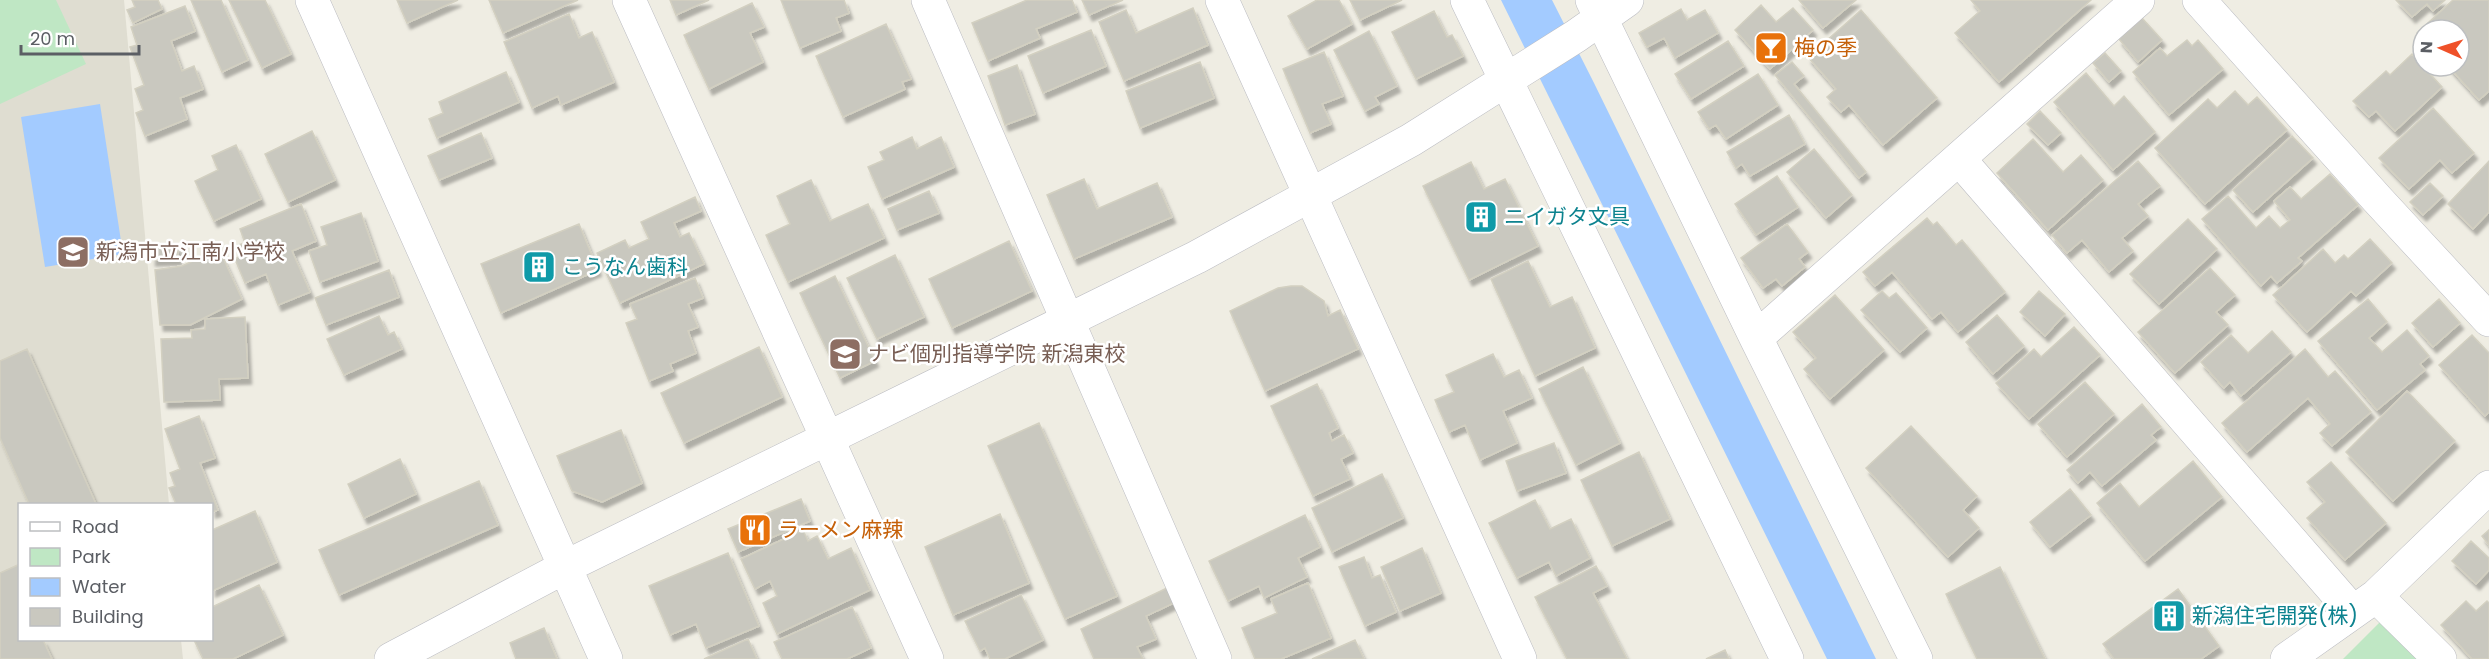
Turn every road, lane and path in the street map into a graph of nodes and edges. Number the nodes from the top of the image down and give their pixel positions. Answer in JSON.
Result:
{"nodes":[{"id":1,"x":312,"y":0,"type":"edge"},
{"id":2,"x":630,"y":0,"type":"edge"},
{"id":3,"x":928,"y":0,"type":"edge"},
{"id":4,"x":1222,"y":0,"type":"edge"},
{"id":5,"x":1467,"y":0,"type":"edge"},
{"id":6,"x":2138,"y":0,"type":"edge"},
{"id":7,"x":2199,"y":0,"type":"edge"},
{"id":8,"x":1599,"y":14,"type":"edge"},
{"id":9,"x":1517,"y":72,"type":"junction"},
{"id":10,"x":1959,"y":159,"type":"junction"},
{"id":11,"x":1309,"y":197,"type":"junction"},
{"id":12,"x":1068,"y":320,"type":"junction"},
{"id":13,"x":2489,"y":320,"type":"edge"},
{"id":14,"x":1756,"y":338,"type":"junction"},
{"id":15,"x":826,"y":439,"type":"junction"},
{"id":16,"x":2489,"y":487,"type":"edge"},
{"id":17,"x":565,"y":567,"type":"junction"},
{"id":18,"x":2364,"y":604,"type":"junction"},
{"id":19,"x":391,"y":659,"type":"edge"},
{"id":20,"x":606,"y":659,"type":"edge"},
{"id":21,"x":927,"y":659,"type":"edge"},
{"id":22,"x":1215,"y":659,"type":"edge"},
{"id":23,"x":1520,"y":659,"type":"edge"},
{"id":24,"x":1787,"y":659,"type":"edge"},
{"id":25,"x":1916,"y":659,"type":"edge"},
{"id":26,"x":2287,"y":659,"type":"edge"},
{"id":27,"x":2440,"y":659,"type":"edge"}],
"edges":[{"from":1,"to":17,"type":"street"},
{"from":2,"to":15,"type":"street"},
{"from":3,"to":12,"type":"street"},
{"from":4,"to":11,"type":"street"},
{"from":5,"to":9,"type":"street"},
{"from":6,"to":10,"type":"street"},
{"from":7,"to":13,"type":"street"},
{"from":8,"to":9,"type":"street"},
{"from":8,"to":14,"type":"street"},
{"from":9,"to":11,"type":"street"},
{"from":9,"to":24,"type":"street"},
{"from":10,"to":14,"type":"street"},
{"from":10,"to":18,"type":"street"},
{"from":11,"to":12,"type":"street"},
{"from":11,"to":23,"type":"street"},
{"from":12,"to":15,"type":"street"},
{"from":12,"to":22,"type":"street"},
{"from":14,"to":25,"type":"street"},
{"from":15,"to":17,"type":"street"},
{"from":15,"to":21,"type":"street"},
{"from":16,"to":18,"type":"street"},
{"from":17,"to":19,"type":"street"},
{"from":17,"to":20,"type":"street"},
{"from":18,"to":26,"type":"street"},
{"from":18,"to":27,"type":"street"}]}
